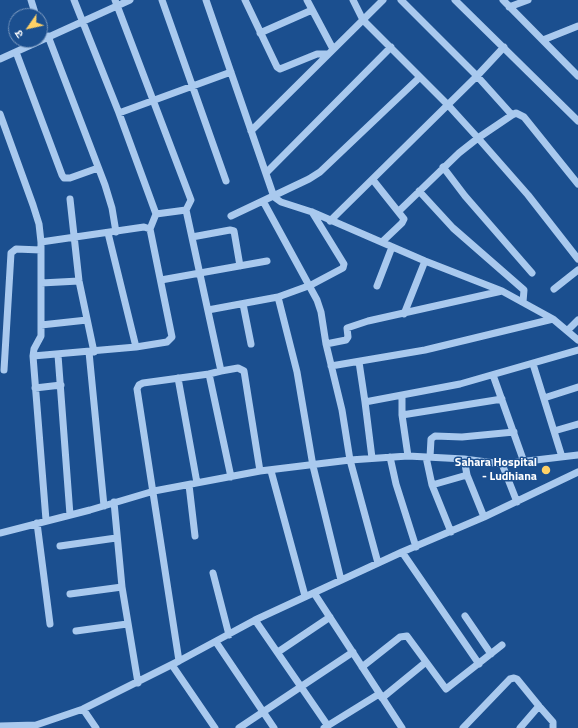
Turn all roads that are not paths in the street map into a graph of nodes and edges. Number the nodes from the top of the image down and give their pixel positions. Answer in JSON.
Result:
{"nodes":[{"id":1,"x":74,"y":0,"type":"edge"},
{"id":2,"x":130,"y":0,"type":"edge"},
{"id":3,"x":162,"y":0,"type":"edge"},
{"id":4,"x":206,"y":0,"type":"edge"},
{"id":5,"x":245,"y":0,"type":"edge"},
{"id":6,"x":307,"y":0,"type":"edge"},
{"id":7,"x":353,"y":0,"type":"edge"},
{"id":8,"x":383,"y":0,"type":"edge"},
{"id":9,"x":401,"y":0,"type":"edge"},
{"id":10,"x":455,"y":0,"type":"edge"},
{"id":11,"x":503,"y":0,"type":"edge"},
{"id":12,"x":528,"y":0,"type":"edge"},
{"id":13,"x":116,"y":3,"type":"edge"},
{"id":14,"x":509,"y":7,"type":"junction"},
{"id":15,"x":312,"y":10,"type":"junction"},
{"id":16,"x":363,"y":20,"type":"junction"},
{"id":17,"x":82,"y":21,"type":"junction"},
{"id":18,"x":578,"y":26,"type":"edge"},
{"id":19,"x":260,"y":33,"type":"junction"},
{"id":20,"x":48,"y":37,"type":"edge"},
{"id":21,"x":543,"y":40,"type":"junction"},
{"id":22,"x":48,"y":43,"type":"edge"},
{"id":23,"x":391,"y":47,"type":"junction"},
{"id":24,"x":504,"y":47,"type":"junction"},
{"id":25,"x":25,"y":48,"type":"edge"},
{"id":26,"x":330,"y":51,"type":"junction"},
{"id":27,"x":16,"y":52,"type":"junction"},
{"id":28,"x":0,"y":58,"type":"edge"},
{"id":29,"x":231,"y":72,"type":"junction"},
{"id":30,"x":477,"y":76,"type":"junction"},
{"id":31,"x":578,"y":76,"type":"edge"},
{"id":32,"x":420,"y":77,"type":"junction"},
{"id":33,"x":192,"y":86,"type":"junction"},
{"id":34,"x":153,"y":100,"type":"junction"},
{"id":35,"x":448,"y":105,"type":"junction"},
{"id":36,"x":119,"y":113,"type":"junction"},
{"id":37,"x":0,"y":114,"type":"edge"},
{"id":38,"x":512,"y":115,"type":"junction"},
{"id":39,"x":578,"y":121,"type":"edge"},
{"id":40,"x":250,"y":131,"type":"junction"},
{"id":41,"x":478,"y":138,"type":"junction"},
{"id":42,"x":443,"y":167,"type":"junction"},
{"id":43,"x":98,"y":168,"type":"junction"},
{"id":44,"x":266,"y":173,"type":"junction"},
{"id":45,"x":372,"y":180,"type":"junction"},
{"id":46,"x":226,"y":181,"type":"dead end"},
{"id":47,"x":578,"y":184,"type":"edge"},
{"id":48,"x":419,"y":191,"type":"junction"},
{"id":49,"x":274,"y":197,"type":"junction"},
{"id":50,"x":70,"y":199,"type":"dead end"},
{"id":51,"x":263,"y":201,"type":"junction"},
{"id":52,"x":186,"y":210,"type":"junction"},
{"id":53,"x":399,"y":211,"type":"junction"},
{"id":54,"x":312,"y":212,"type":"junction"},
{"id":55,"x":156,"y":214,"type":"junction"},
{"id":56,"x":231,"y":216,"type":"dead end"},
{"id":57,"x":330,"y":221,"type":"junction"},
{"id":58,"x":150,"y":229,"type":"junction"},
{"id":59,"x":116,"y":232,"type":"junction"},
{"id":60,"x":108,"y":234,"type":"junction"},
{"id":61,"x":192,"y":237,"type":"junction"},
{"id":62,"x":74,"y":239,"type":"junction"},
{"id":63,"x":382,"y":242,"type":"junction"},
{"id":64,"x":41,"y":246,"type":"junction"},
{"id":65,"x":392,"y":247,"type":"junction"},
{"id":66,"x":578,"y":259,"type":"edge"},
{"id":67,"x":267,"y":261,"type":"dead end"},
{"id":68,"x":425,"y":261,"type":"junction"},
{"id":69,"x":240,"y":266,"type":"junction"},
{"id":70,"x":578,"y":270,"type":"edge"},
{"id":71,"x":200,"y":273,"type":"junction"},
{"id":72,"x":532,"y":273,"type":"dead end"},
{"id":73,"x":161,"y":280,"type":"junction"},
{"id":74,"x":79,"y":281,"type":"junction"},
{"id":75,"x":41,"y":283,"type":"junction"},
{"id":76,"x":311,"y":285,"type":"junction"},
{"id":77,"x":377,"y":286,"type":"dead end"},
{"id":78,"x":554,"y":289,"type":"dead end"},
{"id":79,"x":502,"y":291,"type":"junction"},
{"id":80,"x":278,"y":297,"type":"junction"},
{"id":81,"x":523,"y":302,"type":"junction"},
{"id":82,"x":243,"y":304,"type":"junction"},
{"id":83,"x":208,"y":310,"type":"junction"},
{"id":84,"x":404,"y":314,"type":"junction"},
{"id":85,"x":553,"y":319,"type":"junction"},
{"id":86,"x":87,"y":320,"type":"junction"},
{"id":87,"x":578,"y":320,"type":"edge"},
{"id":88,"x":41,"y":325,"type":"junction"},
{"id":89,"x":568,"y":330,"type":"junction"},
{"id":90,"x":578,"y":340,"type":"edge"},
{"id":91,"x":251,"y":344,"type":"dead end"},
{"id":92,"x":326,"y":344,"type":"junction"},
{"id":93,"x":136,"y":347,"type":"junction"},
{"id":94,"x":578,"y":350,"type":"edge"},
{"id":95,"x":92,"y":352,"type":"junction"},
{"id":96,"x":58,"y":354,"type":"junction"},
{"id":97,"x":33,"y":356,"type":"junction"},
{"id":98,"x":360,"y":362,"type":"junction"},
{"id":99,"x":533,"y":364,"type":"junction"},
{"id":100,"x":331,"y":366,"type":"junction"},
{"id":101,"x":4,"y":370,"type":"dead end"},
{"id":102,"x":221,"y":371,"type":"junction"},
{"id":103,"x":209,"y":374,"type":"junction"},
{"id":104,"x":493,"y":375,"type":"junction"},
{"id":105,"x":178,"y":378,"type":"junction"},
{"id":106,"x":61,"y":385,"type":"junction"},
{"id":107,"x":578,"y":387,"type":"edge"},
{"id":108,"x":35,"y":388,"type":"junction"},
{"id":109,"x":402,"y":395,"type":"junction"},
{"id":110,"x":544,"y":398,"type":"junction"},
{"id":111,"x":502,"y":399,"type":"junction"},
{"id":112,"x":365,"y":402,"type":"junction"},
{"id":113,"x":402,"y":415,"type":"junction"},
{"id":114,"x":578,"y":424,"type":"edge"},
{"id":115,"x":554,"y":431,"type":"junction"},
{"id":116,"x":514,"y":432,"type":"junction"},
{"id":117,"x":578,"y":455,"type":"edge"},
{"id":118,"x":408,"y":456,"type":"junction"},
{"id":119,"x":390,"y":457,"type":"junction"},
{"id":120,"x":428,"y":457,"type":"junction"},
{"id":121,"x":562,"y":457,"type":"junction"},
{"id":122,"x":372,"y":458,"type":"junction"},
{"id":123,"x":464,"y":459,"type":"junction"},
{"id":124,"x":350,"y":460,"type":"junction"},
{"id":125,"x":524,"y":462,"type":"junction"},
{"id":126,"x":502,"y":464,"type":"junction"},
{"id":127,"x":313,"y":466,"type":"junction"},
{"id":128,"x":260,"y":471,"type":"junction"},
{"id":129,"x":271,"y":471,"type":"junction"},
{"id":130,"x":578,"y":472,"type":"edge"},
{"id":131,"x":467,"y":475,"type":"junction"},
{"id":132,"x":231,"y":477,"type":"junction"},
{"id":133,"x":197,"y":483,"type":"junction"},
{"id":134,"x":190,"y":485,"type":"junction"},
{"id":135,"x":432,"y":485,"type":"junction"},
{"id":136,"x":154,"y":491,"type":"junction"},
{"id":137,"x":114,"y":502,"type":"junction"},
{"id":138,"x":517,"y":502,"type":"junction"},
{"id":139,"x":104,"y":506,"type":"junction"},
{"id":140,"x":70,"y":515,"type":"junction"},
{"id":141,"x":484,"y":517,"type":"junction"},
{"id":142,"x":46,"y":520,"type":"junction"},
{"id":143,"x":37,"y":523,"type":"junction"},
{"id":144,"x":451,"y":532,"type":"junction"},
{"id":145,"x":0,"y":533,"type":"edge"},
{"id":146,"x":195,"y":536,"type":"dead end"},
{"id":147,"x":116,"y":538,"type":"junction"},
{"id":148,"x":60,"y":546,"type":"dead end"},
{"id":149,"x":416,"y":547,"type":"junction"},
{"id":150,"x":402,"y":552,"type":"junction"},
{"id":151,"x":378,"y":563,"type":"junction"},
{"id":152,"x":213,"y":573,"type":"dead end"},
{"id":153,"x":341,"y":580,"type":"junction"},
{"id":154,"x":122,"y":587,"type":"junction"},
{"id":155,"x":314,"y":593,"type":"junction"},
{"id":156,"x":70,"y":594,"type":"dead end"},
{"id":157,"x":305,"y":596,"type":"junction"},
{"id":158,"x":465,"y":616,"type":"dead end"},
{"id":159,"x":330,"y":618,"type":"junction"},
{"id":160,"x":255,"y":620,"type":"junction"},
{"id":161,"x":50,"y":624,"type":"dead end"},
{"id":162,"x":127,"y":624,"type":"junction"},
{"id":163,"x":76,"y":631,"type":"dead end"},
{"id":164,"x":229,"y":635,"type":"junction"},
{"id":165,"x":216,"y":642,"type":"junction"},
{"id":166,"x":502,"y":645,"type":"dead end"},
{"id":167,"x":278,"y":652,"type":"junction"},
{"id":168,"x":353,"y":652,"type":"junction"},
{"id":169,"x":491,"y":654,"type":"junction"},
{"id":170,"x":179,"y":661,"type":"junction"},
{"id":171,"x":426,"y":662,"type":"junction"},
{"id":172,"x":479,"y":664,"type":"junction"},
{"id":173,"x":172,"y":665,"type":"junction"},
{"id":174,"x":362,"y":666,"type":"junction"},
{"id":175,"x":138,"y":683,"type":"junction"},
{"id":176,"x":301,"y":686,"type":"junction"},
{"id":177,"x":380,"y":696,"type":"junction"},
{"id":178,"x":539,"y":706,"type":"junction"},
{"id":179,"x":83,"y":709,"type":"junction"},
{"id":180,"x":263,"y":712,"type":"junction"},
{"id":181,"x":0,"y":726,"type":"edge"},
{"id":182,"x":326,"y":727,"type":"edge"},
{"id":183,"x":96,"y":728,"type":"edge"},
{"id":184,"x":215,"y":728,"type":"edge"},
{"id":185,"x":239,"y":728,"type":"edge"},
{"id":186,"x":274,"y":728,"type":"edge"},
{"id":187,"x":402,"y":728,"type":"edge"},
{"id":188,"x":463,"y":728,"type":"edge"},
{"id":189,"x":520,"y":728,"type":"edge"},
{"id":190,"x":553,"y":728,"type":"edge"}],
"edges":[{"from":1,"to":17,"type":"street"},
{"from":2,"to":13,"type":"street"},
{"from":3,"to":33,"type":"street"},
{"from":4,"to":29,"type":"street"},
{"from":5,"to":19,"type":"street"},
{"from":6,"to":15,"type":"street"},
{"from":7,"to":16,"type":"street"},
{"from":8,"to":16,"type":"street"},
{"from":9,"to":30,"type":"street"},
{"from":10,"to":24,"type":"street"},
{"from":11,"to":14,"type":"street"},
{"from":12,"to":14,"type":"street"},
{"from":13,"to":17,"type":"street"},
{"from":13,"to":34,"type":"street"},
{"from":14,"to":21,"type":"street"},
{"from":15,"to":19,"type":"street"},
{"from":15,"to":26,"type":"street"},
{"from":16,"to":23,"type":"street"},
{"from":16,"to":26,"type":"street"},
{"from":17,"to":20,"type":"street"},
{"from":17,"to":36,"type":"street"},
{"from":18,"to":21,"type":"street"},
{"from":19,"to":26,"type":"street"},
{"from":21,"to":31,"type":"street"},
{"from":22,"to":43,"type":"street"},
{"from":23,"to":32,"type":"street"},
{"from":23,"to":44,"type":"street"},
{"from":24,"to":30,"type":"street"},
{"from":24,"to":39,"type":"street"},
{"from":25,"to":27,"type":"street"},
{"from":26,"to":40,"type":"street"},
{"from":27,"to":28,"type":"street"},
{"from":27,"to":43,"type":"street"},
{"from":29,"to":33,"type":"street"},
{"from":29,"to":40,"type":"street"},
{"from":30,"to":35,"type":"street"},
{"from":30,"to":38,"type":"street"},
{"from":32,"to":35,"type":"street"},
{"from":32,"to":49,"type":"street"},
{"from":33,"to":34,"type":"street"},
{"from":33,"to":46,"type":"street"},
{"from":34,"to":36,"type":"street"},
{"from":34,"to":52,"type":"street"},
{"from":35,"to":41,"type":"street"},
{"from":35,"to":45,"type":"street"},
{"from":36,"to":55,"type":"street"},
{"from":37,"to":64,"type":"street"},
{"from":38,"to":41,"type":"street"},
{"from":38,"to":47,"type":"street"},
{"from":40,"to":44,"type":"street"},
{"from":41,"to":42,"type":"street"},
{"from":41,"to":66,"type":"street"},
{"from":42,"to":48,"type":"street"},
{"from":42,"to":72,"type":"street"},
{"from":43,"to":59,"type":"street"},
{"from":44,"to":49,"type":"street"},
{"from":45,"to":53,"type":"street"},
{"from":45,"to":57,"type":"street"},
{"from":48,"to":53,"type":"street"},
{"from":48,"to":81,"type":"street"},
{"from":49,"to":51,"type":"street"},
{"from":49,"to":54,"type":"street"},
{"from":50,"to":62,"type":"street"},
{"from":51,"to":56,"type":"street"},
{"from":51,"to":76,"type":"street"},
{"from":52,"to":55,"type":"street"},
{"from":52,"to":61,"type":"street"},
{"from":53,"to":63,"type":"street"},
{"from":54,"to":57,"type":"street"},
{"from":54,"to":76,"type":"street"},
{"from":55,"to":58,"type":"street"},
{"from":57,"to":63,"type":"street"},
{"from":58,"to":59,"type":"street"},
{"from":58,"to":73,"type":"street"},
{"from":59,"to":60,"type":"street"},
{"from":60,"to":62,"type":"street"},
{"from":60,"to":93,"type":"street"},
{"from":61,"to":69,"type":"street"},
{"from":61,"to":71,"type":"street"},
{"from":62,"to":64,"type":"street"},
{"from":62,"to":74,"type":"street"},
{"from":63,"to":65,"type":"street"},
{"from":64,"to":75,"type":"street"},
{"from":64,"to":101,"type":"street"},
{"from":65,"to":68,"type":"street"},
{"from":65,"to":77,"type":"street"},
{"from":67,"to":69,"type":"street"},
{"from":68,"to":79,"type":"street"},
{"from":68,"to":84,"type":"street"},
{"from":69,"to":71,"type":"street"},
{"from":70,"to":78,"type":"street"},
{"from":71,"to":73,"type":"street"},
{"from":71,"to":83,"type":"street"},
{"from":73,"to":93,"type":"street"},
{"from":74,"to":75,"type":"street"},
{"from":74,"to":86,"type":"street"},
{"from":75,"to":88,"type":"street"},
{"from":76,"to":80,"type":"street"},
{"from":76,"to":92,"type":"street"},
{"from":79,"to":81,"type":"street"},
{"from":79,"to":84,"type":"street"},
{"from":80,"to":82,"type":"street"},
{"from":80,"to":127,"type":"street"},
{"from":81,"to":85,"type":"street"},
{"from":82,"to":83,"type":"street"},
{"from":82,"to":91,"type":"street"},
{"from":83,"to":102,"type":"street"},
{"from":84,"to":92,"type":"street"},
{"from":85,"to":89,"type":"street"},
{"from":85,"to":98,"type":"street"},
{"from":86,"to":88,"type":"street"},
{"from":86,"to":95,"type":"street"},
{"from":87,"to":89,"type":"street"},
{"from":88,"to":97,"type":"street"},
{"from":89,"to":90,"type":"street"},
{"from":92,"to":100,"type":"street"},
{"from":93,"to":95,"type":"street"},
{"from":94,"to":99,"type":"street"},
{"from":95,"to":96,"type":"street"},
{"from":95,"to":139,"type":"street"},
{"from":96,"to":97,"type":"street"},
{"from":96,"to":106,"type":"street"},
{"from":97,"to":108,"type":"street"},
{"from":98,"to":100,"type":"street"},
{"from":98,"to":112,"type":"street"},
{"from":99,"to":104,"type":"street"},
{"from":99,"to":110,"type":"street"},
{"from":100,"to":124,"type":"street"},
{"from":102,"to":103,"type":"street"},
{"from":102,"to":128,"type":"street"},
{"from":103,"to":105,"type":"street"},
{"from":103,"to":132,"type":"street"},
{"from":104,"to":109,"type":"street"},
{"from":104,"to":111,"type":"street"},
{"from":105,"to":133,"type":"street"},
{"from":105,"to":136,"type":"street"},
{"from":106,"to":108,"type":"street"},
{"from":106,"to":140,"type":"street"},
{"from":107,"to":110,"type":"street"},
{"from":108,"to":142,"type":"street"},
{"from":109,"to":112,"type":"street"},
{"from":109,"to":113,"type":"street"},
{"from":110,"to":115,"type":"street"},
{"from":111,"to":113,"type":"street"},
{"from":111,"to":116,"type":"street"},
{"from":112,"to":122,"type":"street"},
{"from":113,"to":118,"type":"street"},
{"from":114,"to":115,"type":"street"},
{"from":115,"to":121,"type":"street"},
{"from":116,"to":120,"type":"street"},
{"from":116,"to":125,"type":"street"},
{"from":117,"to":121,"type":"street"},
{"from":118,"to":119,"type":"street"},
{"from":118,"to":120,"type":"street"},
{"from":119,"to":122,"type":"street"},
{"from":119,"to":149,"type":"street"},
{"from":120,"to":123,"type":"street"},
{"from":120,"to":135,"type":"street"},
{"from":121,"to":125,"type":"street"},
{"from":122,"to":124,"type":"street"},
{"from":123,"to":126,"type":"street"},
{"from":123,"to":131,"type":"street"},
{"from":124,"to":127,"type":"street"},
{"from":124,"to":151,"type":"street"},
{"from":125,"to":126,"type":"street"},
{"from":126,"to":138,"type":"street"},
{"from":127,"to":129,"type":"street"},
{"from":127,"to":153,"type":"street"},
{"from":128,"to":129,"type":"street"},
{"from":128,"to":132,"type":"street"},
{"from":129,"to":157,"type":"street"},
{"from":130,"to":138,"type":"street"},
{"from":131,"to":135,"type":"street"},
{"from":131,"to":141,"type":"street"},
{"from":132,"to":133,"type":"street"},
{"from":133,"to":134,"type":"street"},
{"from":134,"to":136,"type":"street"},
{"from":134,"to":146,"type":"street"},
{"from":135,"to":144,"type":"street"},
{"from":136,"to":137,"type":"street"},
{"from":136,"to":170,"type":"street"},
{"from":137,"to":139,"type":"street"},
{"from":137,"to":147,"type":"street"},
{"from":138,"to":141,"type":"street"},
{"from":139,"to":140,"type":"street"},
{"from":140,"to":142,"type":"street"},
{"from":141,"to":144,"type":"street"},
{"from":142,"to":143,"type":"street"},
{"from":143,"to":145,"type":"street"},
{"from":143,"to":161,"type":"street"},
{"from":144,"to":149,"type":"street"},
{"from":147,"to":148,"type":"street"},
{"from":147,"to":154,"type":"street"},
{"from":149,"to":150,"type":"street"},
{"from":150,"to":151,"type":"street"},
{"from":150,"to":172,"type":"street"},
{"from":151,"to":153,"type":"street"},
{"from":152,"to":164,"type":"street"},
{"from":153,"to":155,"type":"street"},
{"from":154,"to":156,"type":"street"},
{"from":154,"to":162,"type":"street"},
{"from":155,"to":157,"type":"street"},
{"from":155,"to":159,"type":"street"},
{"from":157,"to":160,"type":"street"},
{"from":158,"to":169,"type":"street"},
{"from":159,"to":167,"type":"street"},
{"from":159,"to":168,"type":"street"},
{"from":160,"to":164,"type":"street"},
{"from":160,"to":167,"type":"street"},
{"from":162,"to":163,"type":"street"},
{"from":162,"to":175,"type":"street"},
{"from":164,"to":165,"type":"street"},
{"from":165,"to":170,"type":"street"},
{"from":165,"to":180,"type":"street"},
{"from":166,"to":169,"type":"street"},
{"from":167,"to":176,"type":"street"},
{"from":168,"to":174,"type":"street"},
{"from":168,"to":176,"type":"street"},
{"from":169,"to":172,"type":"street"},
{"from":170,"to":173,"type":"street"},
{"from":171,"to":172,"type":"street"},
{"from":171,"to":174,"type":"street"},
{"from":171,"to":177,"type":"street"},
{"from":173,"to":175,"type":"street"},
{"from":173,"to":184,"type":"street"},
{"from":174,"to":177,"type":"street"},
{"from":175,"to":179,"type":"street"},
{"from":176,"to":180,"type":"street"},
{"from":176,"to":182,"type":"street"},
{"from":177,"to":182,"type":"street"},
{"from":177,"to":187,"type":"street"},
{"from":178,"to":188,"type":"street"},
{"from":178,"to":189,"type":"street"},
{"from":178,"to":190,"type":"street"},
{"from":179,"to":181,"type":"street"},
{"from":179,"to":183,"type":"street"},
{"from":180,"to":185,"type":"street"},
{"from":180,"to":186,"type":"street"}]}
